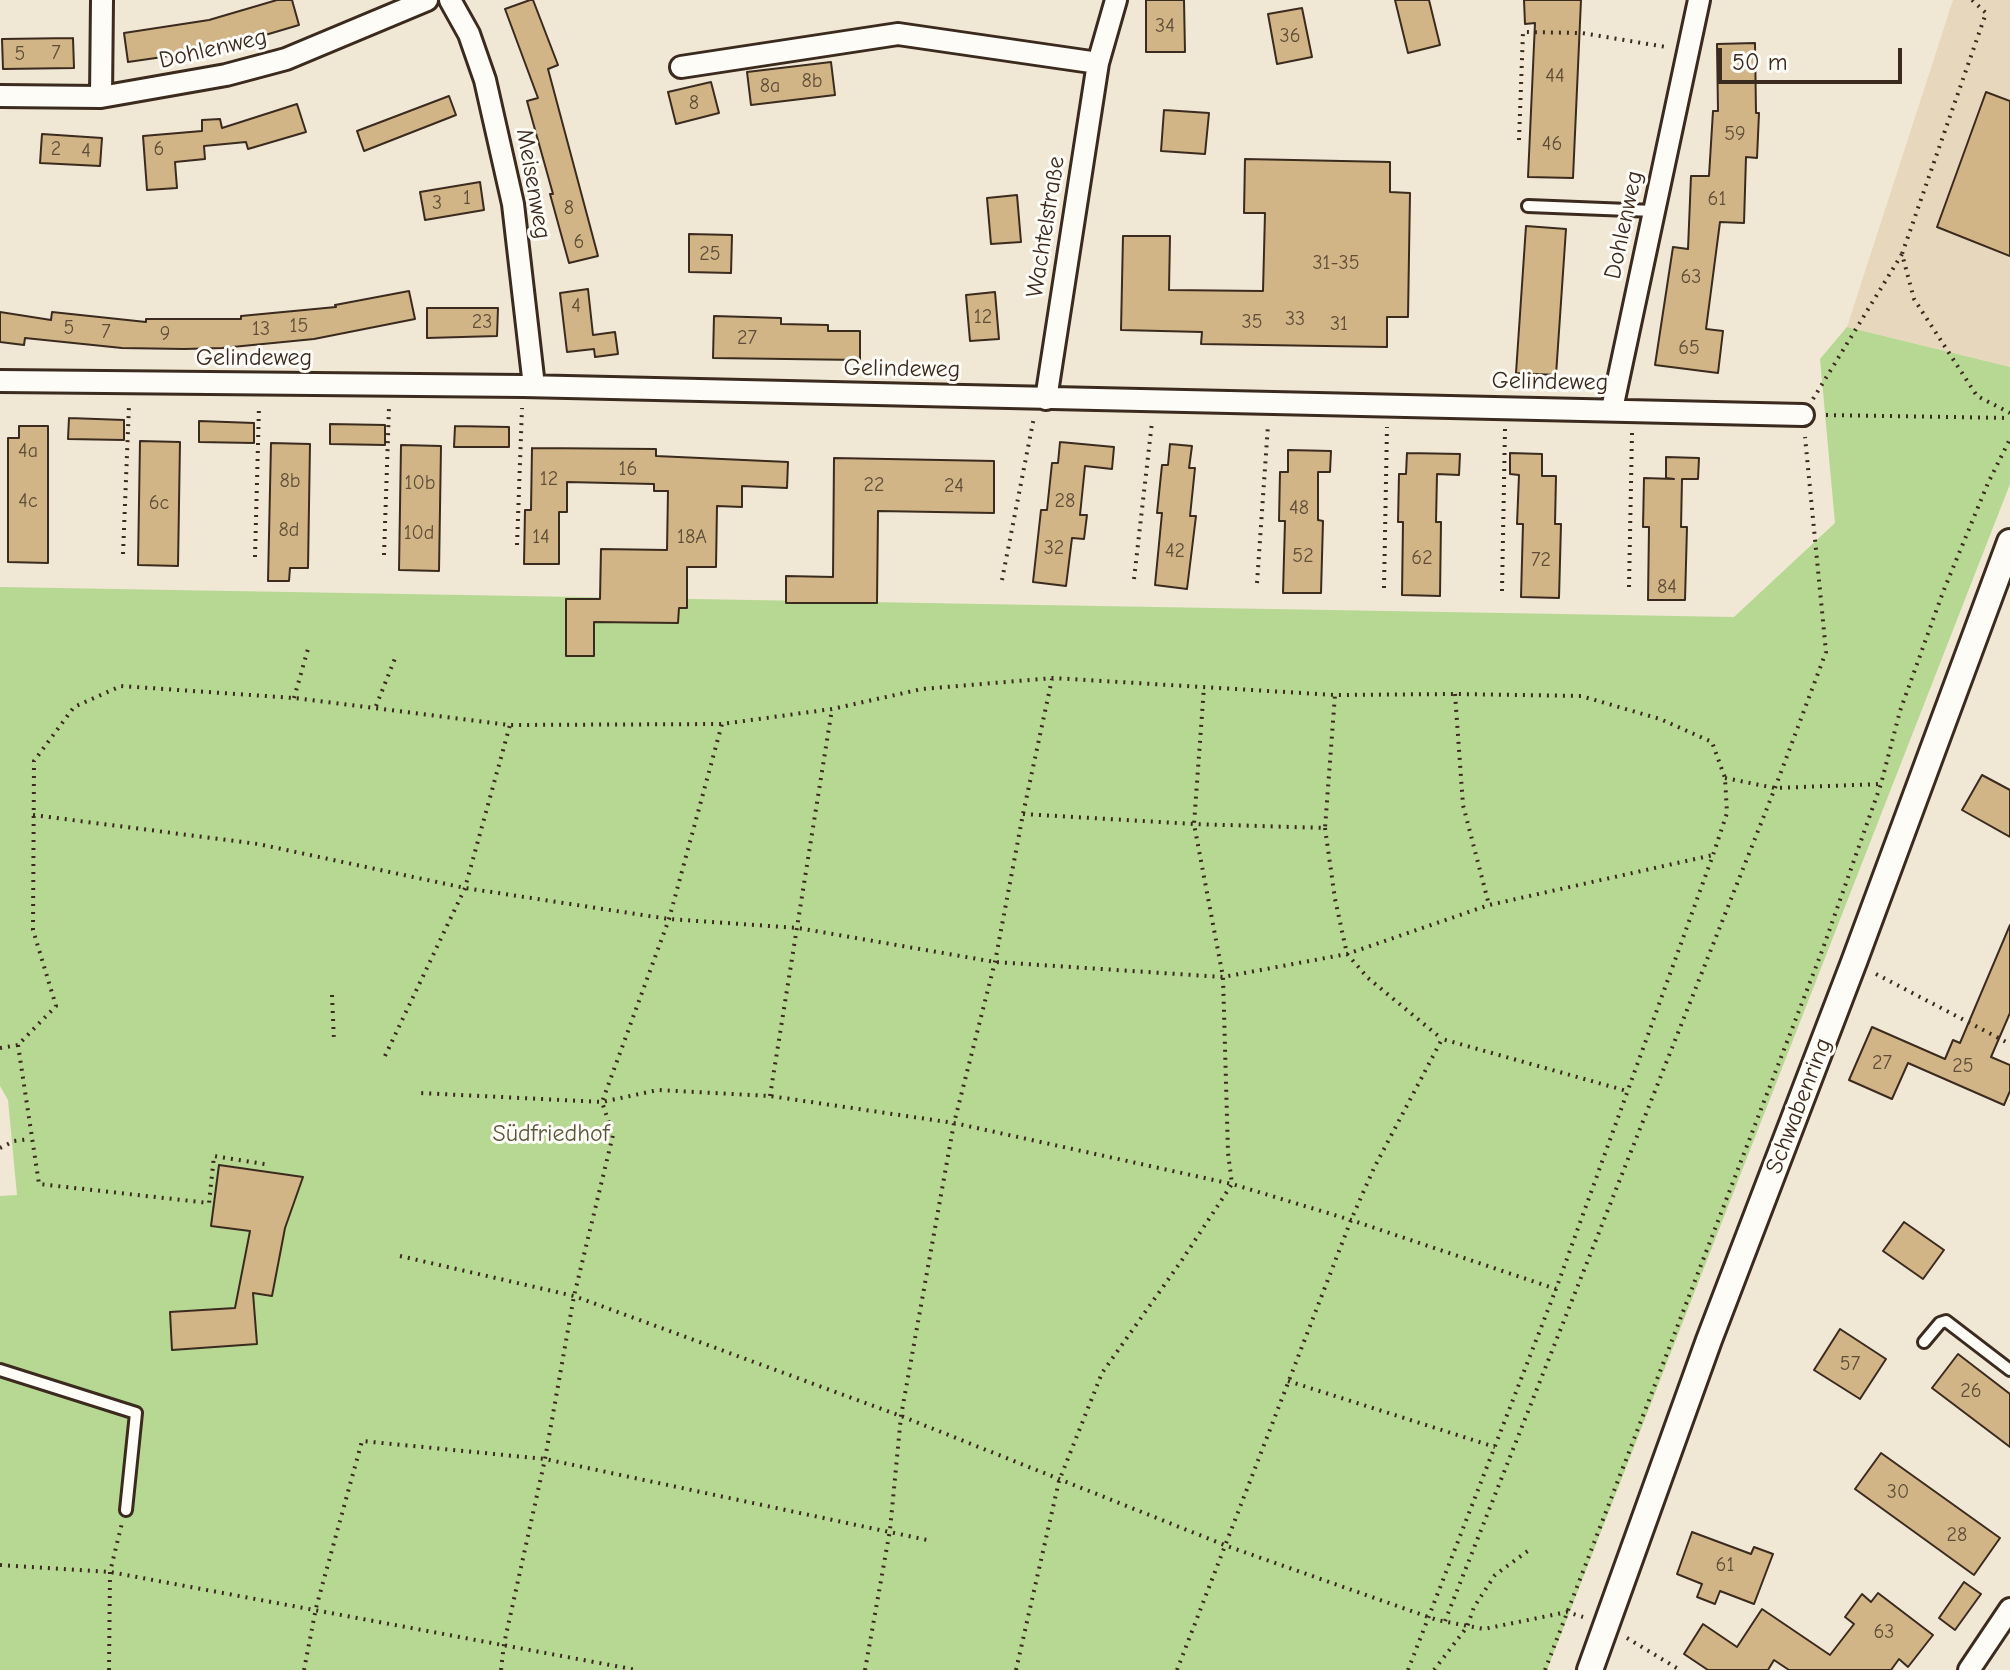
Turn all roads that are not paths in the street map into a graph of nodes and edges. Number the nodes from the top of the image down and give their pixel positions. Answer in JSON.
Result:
{"nodes":[{"id":1,"x":102,"y":0,"type":"edge"},
{"id":2,"x":427,"y":0,"type":"edge"},
{"id":3,"x":450,"y":0,"type":"edge"},
{"id":4,"x":1116,"y":0,"type":"edge"},
{"id":5,"x":1699,"y":0,"type":"edge"},
{"id":6,"x":1098,"y":63,"type":"junction"},
{"id":7,"x":681,"y":67,"type":"dead end"},
{"id":8,"x":0,"y":96,"type":"edge"},
{"id":9,"x":101,"y":97,"type":"junction"},
{"id":10,"x":1528,"y":206,"type":"dead end"},
{"id":11,"x":1654,"y":211,"type":"junction"},
{"id":12,"x":0,"y":381,"type":"edge"},
{"id":13,"x":529,"y":386,"type":"junction"},
{"id":14,"x":1042,"y":399,"type":"junction"},
{"id":15,"x":1622,"y":410,"type":"junction"},
{"id":16,"x":1803,"y":415,"type":"road end"},
{"id":17,"x":2010,"y":542,"type":"edge"},
{"id":18,"x":1924,"y":1342,"type":"dead end"},
{"id":19,"x":0,"y":1370,"type":"edge"},
{"id":20,"x":2010,"y":1370,"type":"edge"},
{"id":21,"x":126,"y":1510,"type":"road end"},
{"id":22,"x":2010,"y":1609,"type":"edge"},
{"id":23,"x":1590,"y":1670,"type":"edge"},
{"id":24,"x":1969,"y":1670,"type":"edge"}],
"edges":[{"from":1,"to":9,"type":"street"},
{"from":2,"to":9,"type":"street","name":"Dohlenweg"},
{"from":3,"to":13,"type":"street","name":"Meisenweg"},
{"from":4,"to":6,"type":"street","name":"Wachtelstraße"},
{"from":5,"to":11,"type":"street","name":"Dohlenweg"},
{"from":6,"to":7,"type":"street"},
{"from":6,"to":14,"type":"street","name":"Wachtelstraße"},
{"from":8,"to":9,"type":"street","name":"Dohlenweg"},
{"from":10,"to":11,"type":"lane"},
{"from":11,"to":15,"type":"street","name":"Dohlenweg"},
{"from":12,"to":13,"type":"street","name":"Gelindeweg"},
{"from":13,"to":14,"type":"street","name":"Gelindeweg"},
{"from":14,"to":15,"type":"street","name":"Gelindeweg"},
{"from":15,"to":16,"type":"street","name":"Gelindeweg"},
{"from":17,"to":23,"type":"street","name":"Schwabenring"},
{"from":18,"to":20,"type":"lane"},
{"from":19,"to":21,"type":"lane"},
{"from":22,"to":24,"type":"street"}]}
